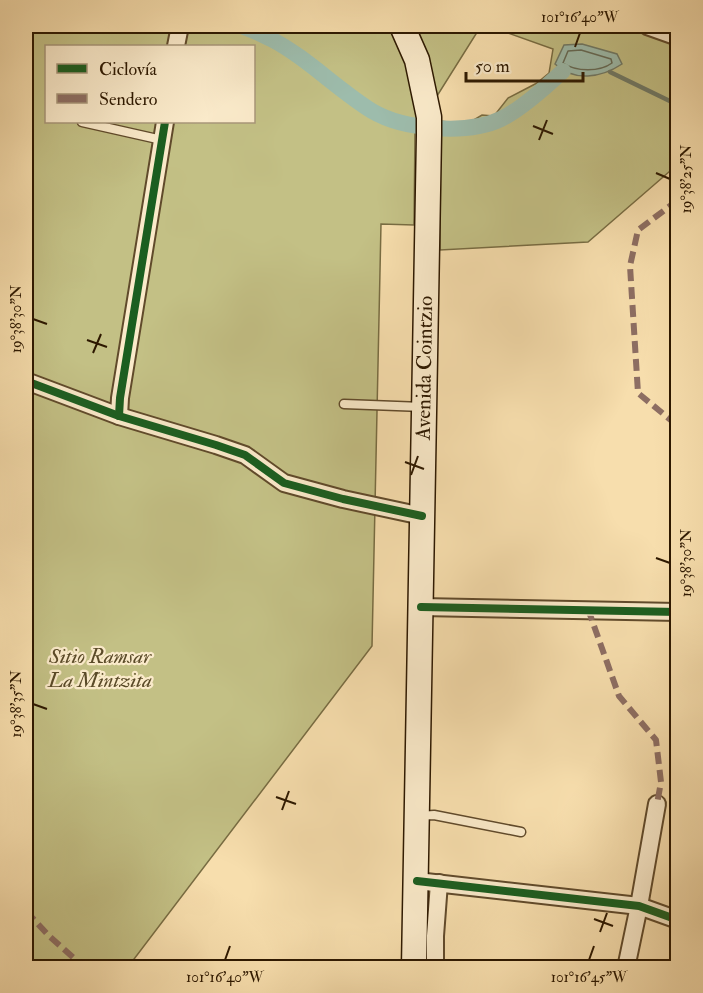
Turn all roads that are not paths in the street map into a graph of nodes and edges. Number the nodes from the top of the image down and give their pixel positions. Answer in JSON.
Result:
{"nodes":[{"id":1,"x":180,"y":26,"type":"edge"},
{"id":2,"x":402,"y":26,"type":"edge"},
{"id":3,"x":647,"y":26,"type":"edge"},
{"id":4,"x":678,"y":37,"type":"edge"},
{"id":5,"x":176,"y":45,"type":"edge"},
{"id":6,"x":86,"y":123,"type":"edge"},
{"id":7,"x":165,"y":123,"type":"edge"},
{"id":8,"x":162,"y":140,"type":"junction"},
{"id":9,"x":26,"y":381,"type":"edge"},
{"id":10,"x":345,"y":404,"type":"dead end"},
{"id":11,"x":423,"y":407,"type":"junction"},
{"id":12,"x":119,"y":416,"type":"junction"},
{"id":13,"x":422,"y":516,"type":"junction"},
{"id":14,"x":421,"y":607,"type":"junction"},
{"id":15,"x":678,"y":612,"type":"edge"},
{"id":16,"x":657,"y":804,"type":"dead end"},
{"id":17,"x":418,"y":816,"type":"junction"},
{"id":18,"x":521,"y":832,"type":"dead end"},
{"id":19,"x":428,"y":882,"type":"junction"},
{"id":20,"x":639,"y":906,"type":"junction"},
{"id":21,"x":678,"y":920,"type":"edge"},
{"id":22,"x":414,"y":968,"type":"edge"},
{"id":23,"x":435,"y":968,"type":"edge"},
{"id":24,"x":626,"y":968,"type":"edge"}],
"edges":[{"from":1,"to":5,"type":"street"},
{"from":2,"to":11,"type":"main road","name":"Avenida Cointzio"},
{"from":3,"to":4,"type":"street"},
{"from":6,"to":8,"type":"lane"},
{"from":7,"to":8,"type":"street"},
{"from":8,"to":12,"type":"street"},
{"from":9,"to":12,"type":"street"},
{"from":10,"to":11,"type":"lane"},
{"from":11,"to":13,"type":"main road","name":"Avenida Cointzio"},
{"from":12,"to":13,"type":"street"},
{"from":13,"to":14,"type":"main road","name":"Avenida Cointzio"},
{"from":14,"to":15,"type":"street"},
{"from":14,"to":17,"type":"main road","name":"Avenida Cointzio"},
{"from":16,"to":20,"type":"street"},
{"from":17,"to":18,"type":"lane"},
{"from":17,"to":19,"type":"main road","name":"Avenida Cointzio"},
{"from":19,"to":20,"type":"street"},
{"from":19,"to":22,"type":"main road","name":"Avenida Cointzio"},
{"from":19,"to":23,"type":"street"},
{"from":20,"to":21,"type":"street"},
{"from":20,"to":24,"type":"street"}]}
